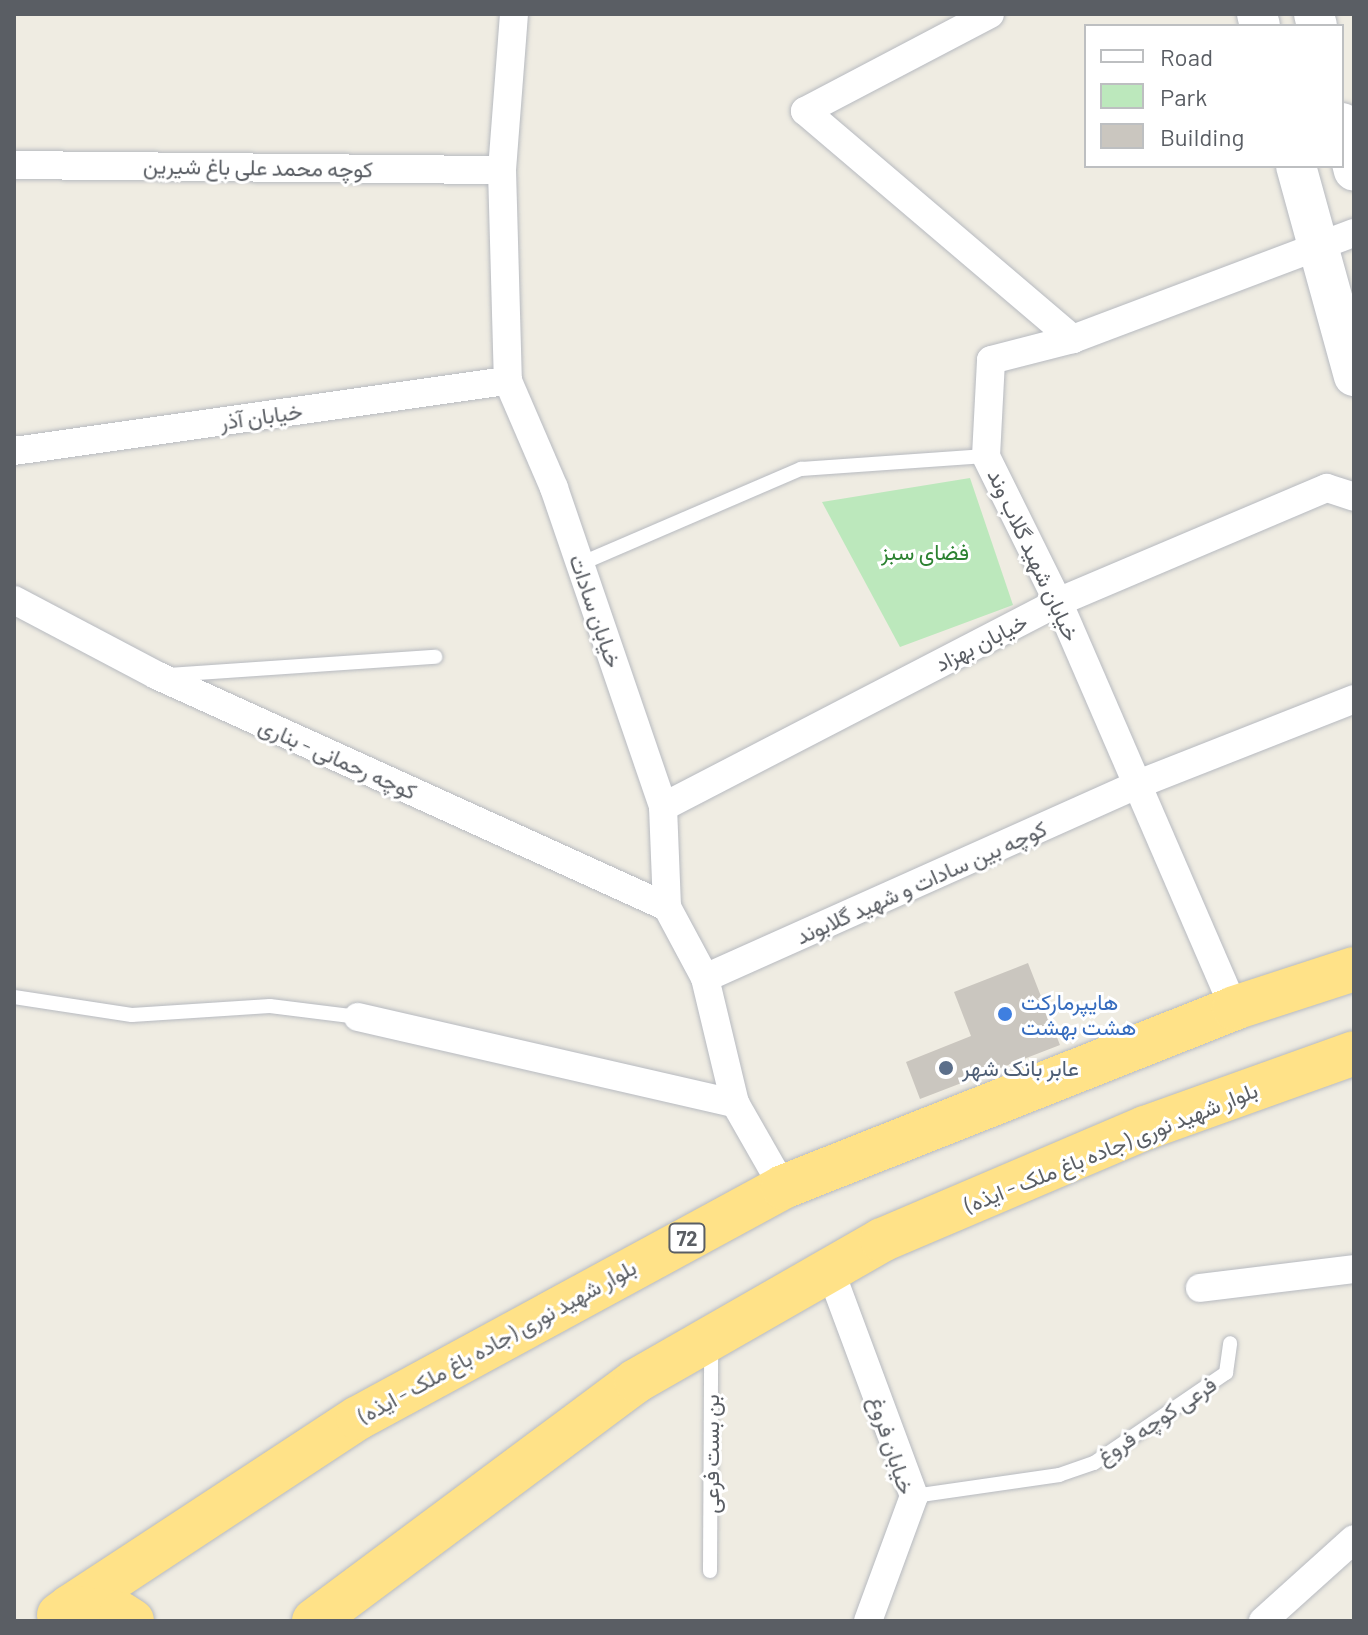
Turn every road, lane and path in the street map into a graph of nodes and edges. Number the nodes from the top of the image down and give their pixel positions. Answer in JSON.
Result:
{"nodes":[{"id":1,"x":514,"y":14,"type":"edge"},
{"id":2,"x":990,"y":14,"type":"edge"},
{"id":3,"x":1344,"y":131,"type":"edge"},
{"id":4,"x":14,"y":165,"type":"edge"},
{"id":5,"x":1297,"y":168,"type":"edge"},
{"id":6,"x":502,"y":170,"type":"junction"},
{"id":7,"x":1354,"y":171,"type":"edge"},
{"id":8,"x":1354,"y":233,"type":"edge"},
{"id":9,"x":1316,"y":244,"type":"junction"},
{"id":10,"x":1073,"y":339,"type":"junction"},
{"id":11,"x":1354,"y":376,"type":"edge"},
{"id":12,"x":508,"y":381,"type":"junction"},
{"id":13,"x":14,"y":451,"type":"edge"},
{"id":14,"x":986,"y":456,"type":"junction"},
{"id":15,"x":1354,"y":497,"type":"edge"},
{"id":16,"x":580,"y":564,"type":"junction"},
{"id":17,"x":14,"y":600,"type":"edge"},
{"id":18,"x":1058,"y":602,"type":"junction"},
{"id":19,"x":435,"y":657,"type":"dead end"},
{"id":20,"x":156,"y":675,"type":"junction"},
{"id":21,"x":1354,"y":699,"type":"edge"},
{"id":22,"x":1136,"y":785,"type":"junction"},
{"id":23,"x":663,"y":807,"type":"junction"},
{"id":24,"x":667,"y":907,"type":"junction"},
{"id":25,"x":1354,"y":969,"type":"edge"},
{"id":26,"x":705,"y":978,"type":"junction"},
{"id":27,"x":14,"y":997,"type":"edge"},
{"id":28,"x":1234,"y":1008,"type":"junction"},
{"id":29,"x":358,"y":1017,"type":"joint"},
{"id":30,"x":1354,"y":1053,"type":"edge"},
{"id":31,"x":735,"y":1103,"type":"junction"},
{"id":32,"x":783,"y":1187,"type":"junction"},
{"id":33,"x":1354,"y":1269,"type":"edge"},
{"id":34,"x":830,"y":1270,"type":"junction"},
{"id":35,"x":1200,"y":1288,"type":"dead end"},
{"id":36,"x":711,"y":1337,"type":"junction"},
{"id":37,"x":1230,"y":1343,"type":"dead end"},
{"id":38,"x":914,"y":1496,"type":"junction"},
{"id":39,"x":1354,"y":1539,"type":"edge"},
{"id":40,"x":710,"y":1571,"type":"dead end"},
{"id":41,"x":60,"y":1614,"type":"edge"},
{"id":42,"x":132,"y":1621,"type":"edge"},
{"id":43,"x":314,"y":1621,"type":"edge"},
{"id":44,"x":868,"y":1621,"type":"edge"},
{"id":45,"x":1263,"y":1621,"type":"edge"}],
"edges":[{"from":1,"to":6,"type":"street","name":"خیابان سادات"},
{"from":2,"to":10,"type":"street"},
{"from":3,"to":7,"type":"street"},
{"from":4,"to":6,"type":"street","name":"کوچه محمد علی باغ شیرین"},
{"from":5,"to":9,"type":"street"},
{"from":6,"to":12,"type":"street","name":"خیابان سادات"},
{"from":8,"to":9,"type":"street","name":"خیابان شهید گلاب وند"},
{"from":9,"to":10,"type":"street","name":"خیابان شهید گلاب وند"},
{"from":9,"to":11,"type":"street"},
{"from":10,"to":14,"type":"street","name":"خیابان شهید گلاب وند"},
{"from":12,"to":13,"type":"street","name":"خیابان آذر"},
{"from":12,"to":16,"type":"street","name":"خیابان سادات"},
{"from":14,"to":16,"type":"lane"},
{"from":14,"to":18,"type":"street","name":"خیابان شهید گلاب وند"},
{"from":15,"to":18,"type":"street","name":"خیابان بهزاد"},
{"from":16,"to":23,"type":"street","name":"خیابان سادات"},
{"from":17,"to":20,"type":"street","name":"کوچه رحمانی - بناری"},
{"from":18,"to":22,"type":"street","name":"خیابان شهید گلاب وند"},
{"from":18,"to":23,"type":"street","name":"خیابان بهزاد"},
{"from":19,"to":20,"type":"lane"},
{"from":20,"to":24,"type":"street","name":"کوچه رحمانی - بناری"},
{"from":21,"to":22,"type":"street","name":"کوچه بین سادات و شهید گلابوند"},
{"from":22,"to":26,"type":"street","name":"کوچه بین سادات و شهید گلابوند"},
{"from":22,"to":28,"type":"street","name":"خیابان شهید گلاب وند"},
{"from":23,"to":24,"type":"street","name":"خیابان سادات"},
{"from":24,"to":26,"type":"street","name":"خیابان سادات"},
{"from":25,"to":28,"type":"highway","name":"بلوار شهید نوری (جاده باغ ملک - ایذه)","number":"72"},
{"from":26,"to":31,"type":"street","name":"خیابان سادات"},
{"from":27,"to":29,"type":"lane"},
{"from":28,"to":32,"type":"highway","name":"بلوار شهید نوری (جاده باغ ملک - ایذه)","number":"72"},
{"from":29,"to":31,"type":"street"},
{"from":30,"to":34,"type":"highway","name":"بلوار شهید نوری (جاده باغ ملک - ایذه)"},
{"from":31,"to":32,"type":"street","name":"خیابان سادات"},
{"from":32,"to":41,"type":"highway","name":"بلوار شهید نوری (جاده باغ ملک - ایذه)","number":"72"},
{"from":33,"to":35,"type":"street"},
{"from":34,"to":36,"type":"highway","name":"بلوار شهید نوری (جاده باغ ملک - ایذه)"},
{"from":34,"to":38,"type":"street","name":"خیابان فروغ"},
{"from":36,"to":40,"type":"lane","name":"بن بست فرعی"},
{"from":36,"to":43,"type":"highway","name":"بلوار شهید نوری (جاده باغ ملک - ایذه)"},
{"from":37,"to":38,"type":"lane","name":"فرعی کوچه فروغ"},
{"from":38,"to":44,"type":"street","name":"خیابان فروغ"},
{"from":39,"to":45,"type":"street"},
{"from":41,"to":42,"type":"highway"}]}
